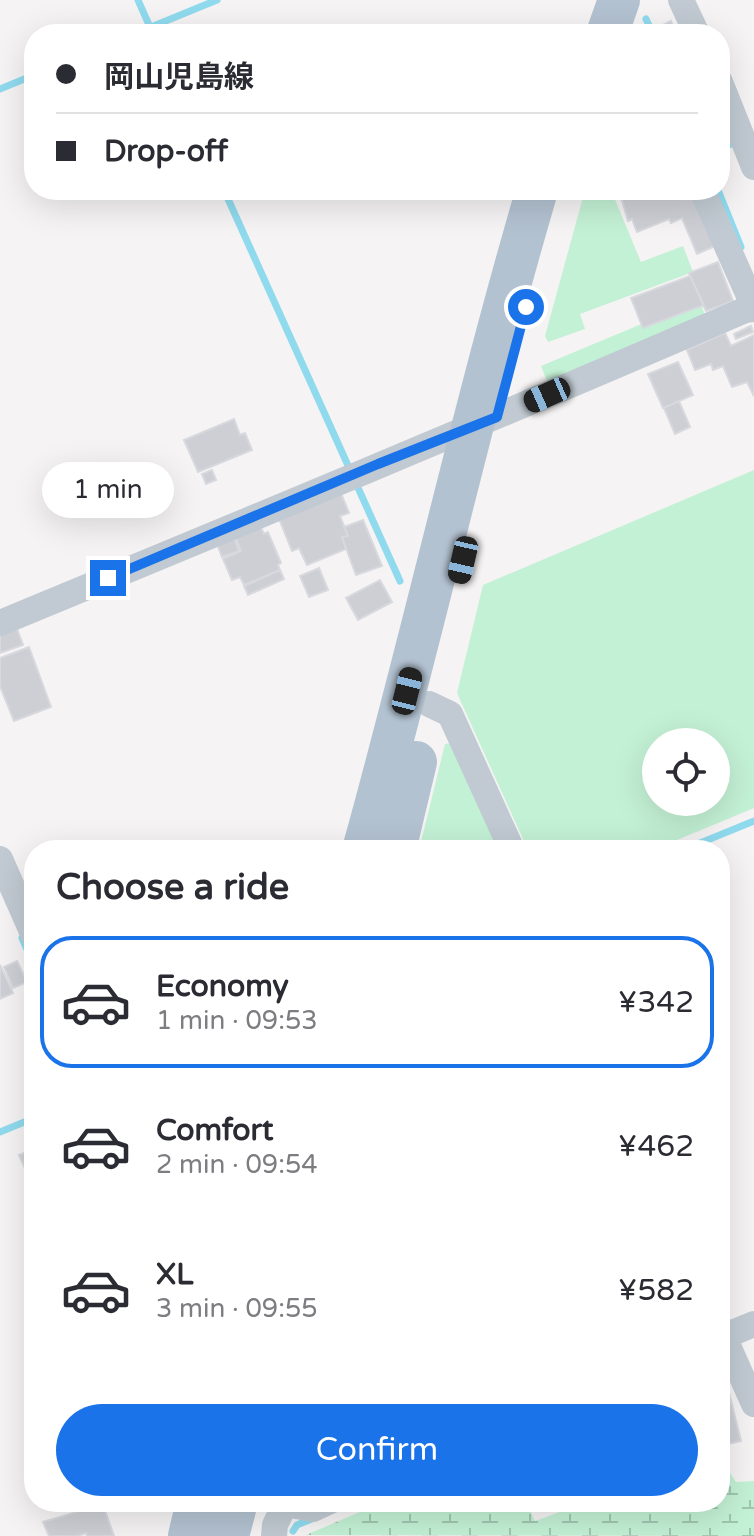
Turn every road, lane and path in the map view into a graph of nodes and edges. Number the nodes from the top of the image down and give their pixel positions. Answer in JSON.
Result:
{"nodes":[{"id":1,"x":681,"y":0,"type":"edge"},
{"id":2,"x":692,"y":24,"type":"edge"},
{"id":3,"x":730,"y":104,"type":"edge"},
{"id":4,"x":751,"y":151,"type":"edge"},
{"id":5,"x":534,"y":200,"type":"edge"},
{"id":6,"x":555,"y":200,"type":"edge"},
{"id":7,"x":706,"y":200,"type":"edge"},
{"id":8,"x":754,"y":308,"type":"edge"},
{"id":9,"x":484,"y":422,"type":"junction"},
{"id":10,"x":0,"y":623,"type":"edge"},
{"id":11,"x":429,"y":704,"type":"junction"},
{"id":12,"x":366,"y":840,"type":"edge"},
{"id":13,"x":397,"y":840,"type":"edge"},
{"id":14,"x":507,"y":840,"type":"edge"},
{"id":15,"x":0,"y":859,"type":"edge"},
{"id":16,"x":24,"y":913,"type":"edge"},
{"id":17,"x":754,"y":1324,"type":"edge"},
{"id":18,"x":730,"y":1336,"type":"edge"},
{"id":19,"x":730,"y":1352,"type":"edge"},
{"id":20,"x":754,"y":1404,"type":"edge"},
{"id":21,"x":195,"y":1512,"type":"edge"},
{"id":22,"x":234,"y":1512,"type":"edge"},
{"id":23,"x":281,"y":1512,"type":"edge"},
{"id":24,"x":189,"y":1536,"type":"edge"},
{"id":25,"x":228,"y":1536,"type":"edge"},
{"id":26,"x":274,"y":1536,"type":"edge"}],
"edges":[{"from":1,"to":2,"type":"street"},
{"from":3,"to":4,"type":"street"},
{"from":5,"to":9,"type":"main road"},
{"from":6,"to":9,"type":"main road"},
{"from":7,"to":8,"type":"street"},
{"from":8,"to":9,"type":"street"},
{"from":9,"to":10,"type":"street"},
{"from":9,"to":11,"type":"main road"},
{"from":9,"to":12,"type":"main road"},
{"from":11,"to":13,"type":"main road"},
{"from":11,"to":14,"type":"street"},
{"from":15,"to":16,"type":"street"},
{"from":17,"to":18,"type":"street"},
{"from":19,"to":20,"type":"street"},
{"from":21,"to":24,"type":"main road"},
{"from":22,"to":25,"type":"main road"},
{"from":23,"to":26,"type":"street"}]}
